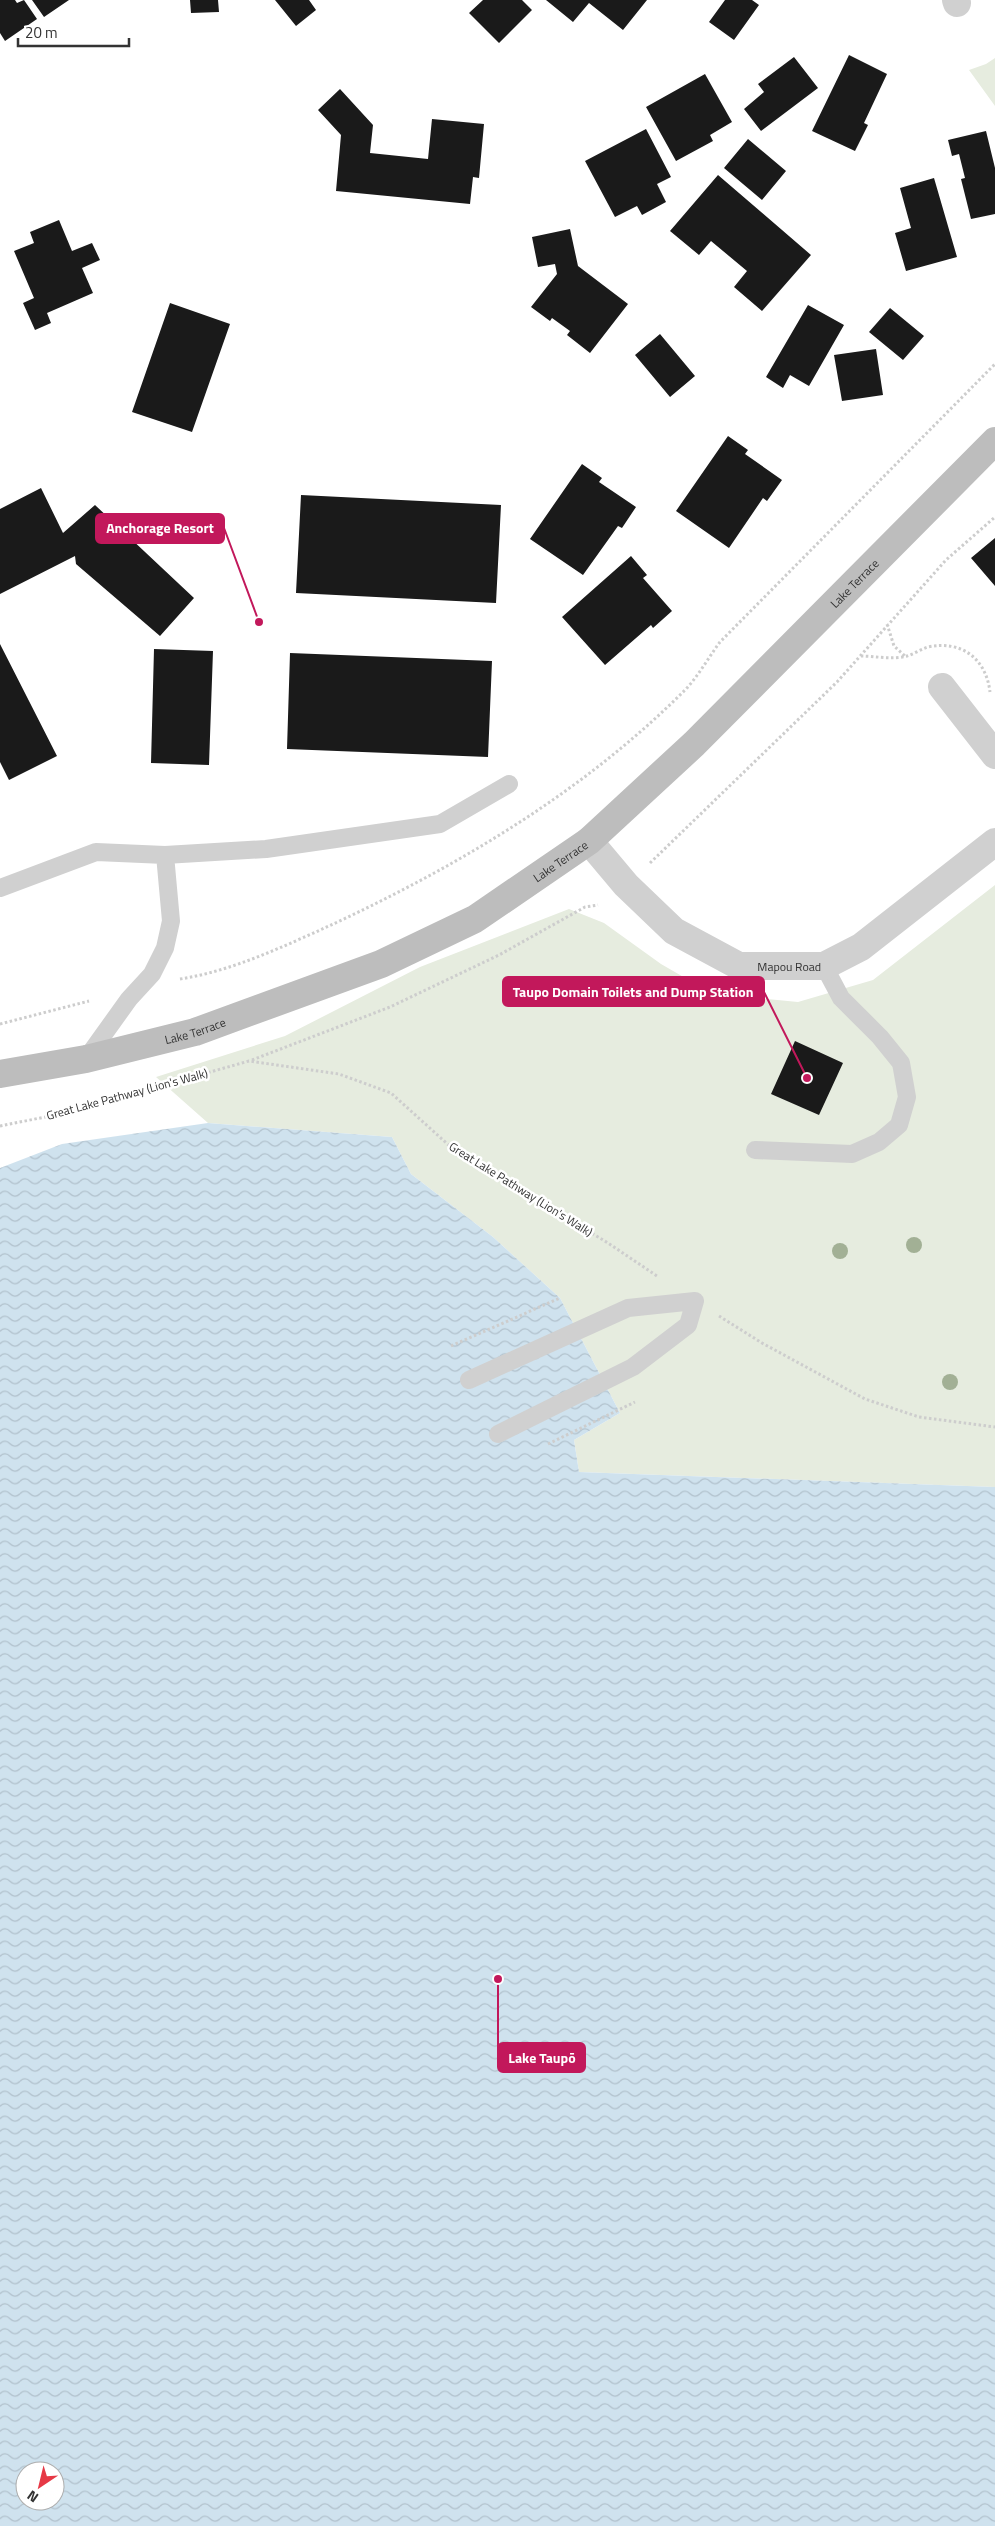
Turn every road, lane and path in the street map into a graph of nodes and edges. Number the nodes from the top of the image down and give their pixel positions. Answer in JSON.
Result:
{"nodes":[{"id":1,"x":995,"y":364,"type":"edge"},
{"id":2,"x":995,"y":442,"type":"edge"},
{"id":3,"x":995,"y":517,"type":"edge"},
{"id":4,"x":887,"y":624,"type":"junction"},
{"id":5,"x":860,"y":656,"type":"junction"},
{"id":6,"x":942,"y":687,"type":"dead end"},
{"id":7,"x":995,"y":755,"type":"edge"},
{"id":8,"x":509,"y":784,"type":"dead end"},
{"id":9,"x":589,"y":841,"type":"junction"},
{"id":10,"x":995,"y":842,"type":"edge"},
{"id":11,"x":165,"y":855,"type":"junction"},
{"id":12,"x":626,"y":885,"type":"junction"},
{"id":13,"x":0,"y":888,"type":"edge"},
{"id":14,"x":824,"y":966,"type":"junction"},
{"id":15,"x":177,"y":980,"type":"dead end"},
{"id":16,"x":89,"y":1001,"type":"dead end"},
{"id":17,"x":0,"y":1024,"type":"edge"},
{"id":18,"x":86,"y":1059,"type":"junction"},
{"id":19,"x":249,"y":1061,"type":"junction"},
{"id":20,"x":0,"y":1074,"type":"edge"},
{"id":21,"x":0,"y":1126,"type":"edge"},
{"id":22,"x":755,"y":1150,"type":"dead end"},
{"id":23,"x":560,"y":1298,"type":"dead end"},
{"id":24,"x":695,"y":1301,"type":"junction"},
{"id":25,"x":451,"y":1346,"type":"dead end"},
{"id":26,"x":469,"y":1380,"type":"dead end"},
{"id":27,"x":635,"y":1402,"type":"dead end"},
{"id":28,"x":995,"y":1427,"type":"edge"},
{"id":29,"x":498,"y":1434,"type":"dead end"},
{"id":30,"x":547,"y":1444,"type":"dead end"}],
"edges":[{"from":1,"to":15,"type":"path"},
{"from":2,"to":9,"type":"main road","name":"Lake Terrace"},
{"from":3,"to":4,"type":"path"},
{"from":4,"to":5,"type":"path"},
{"from":4,"to":5,"type":"path"},
{"from":5,"to":12,"type":"path"},
{"from":6,"to":7,"type":"street"},
{"from":8,"to":11,"type":"lane"},
{"from":9,"to":12,"type":"street","name":"Mapou Road"},
{"from":9,"to":18,"type":"main road","name":"Lake Terrace"},
{"from":10,"to":14,"type":"street","name":"Mapou Road"},
{"from":11,"to":13,"type":"lane"},
{"from":11,"to":18,"type":"lane"},
{"from":12,"to":14,"type":"street","name":"Mapou Road"},
{"from":12,"to":19,"type":"path"},
{"from":14,"to":22,"type":"lane"},
{"from":16,"to":17,"type":"path"},
{"from":18,"to":20,"type":"main road","name":"Lake Terrace"},
{"from":19,"to":21,"type":"path","name":"Great Lake Pathway (Lion's Walk)"},
{"from":19,"to":24,"type":"path","name":"Great Lake Pathway (Lion's Walk)"},
{"from":23,"to":25,"type":"path"},
{"from":24,"to":26,"type":"lane"},
{"from":24,"to":28,"type":"path","name":"Great Lake Pathway (Lion's Walk)"},
{"from":24,"to":29,"type":"lane"},
{"from":27,"to":30,"type":"path"}]}
